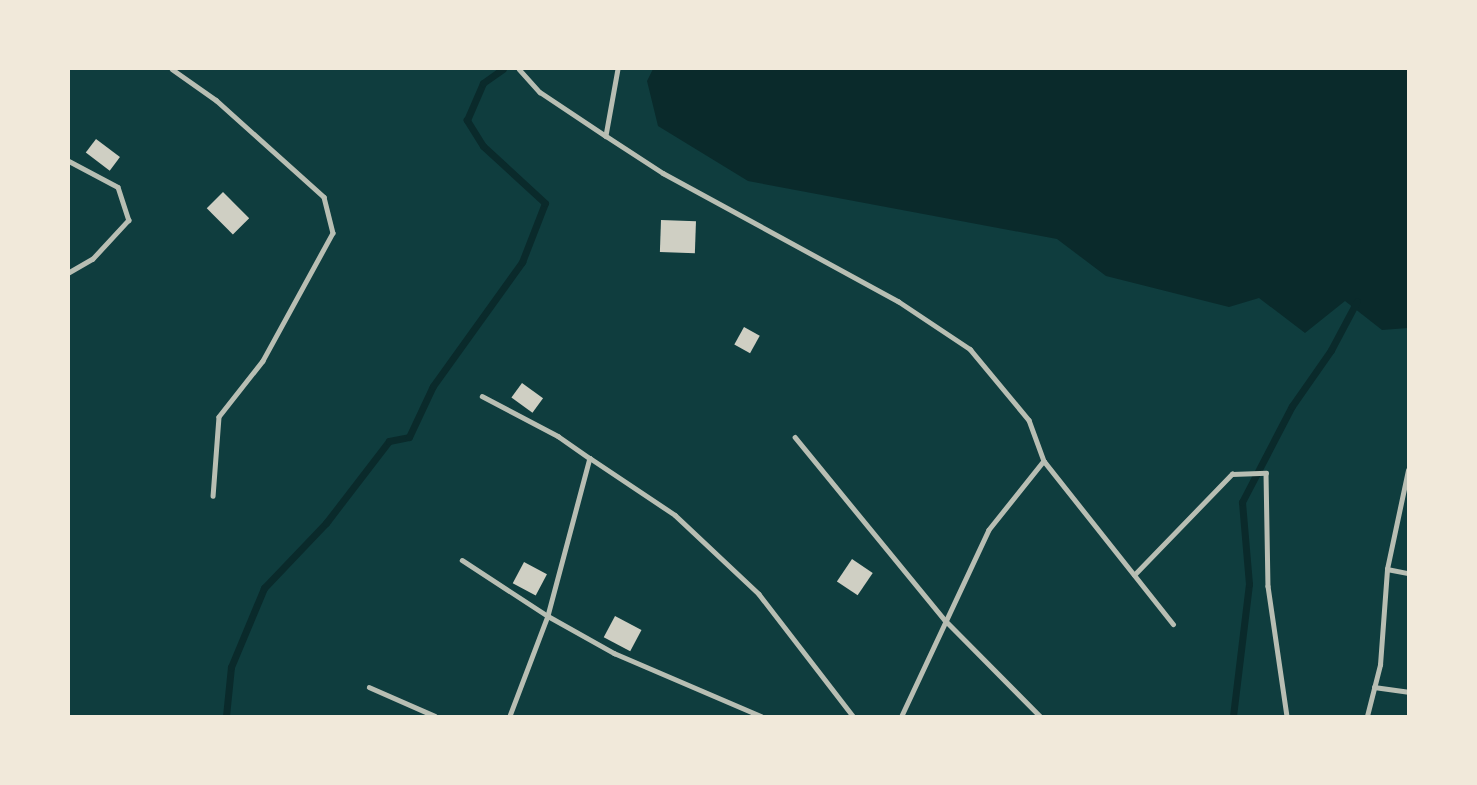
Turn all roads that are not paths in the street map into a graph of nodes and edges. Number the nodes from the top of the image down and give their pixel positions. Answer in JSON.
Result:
{"nodes":[{"id":1,"x":172,"y":69,"type":"edge"},
{"id":2,"x":519,"y":69,"type":"edge"},
{"id":3,"x":618,"y":69,"type":"edge"},
{"id":4,"x":606,"y":136,"type":"junction"},
{"id":5,"x":69,"y":161,"type":"edge"},
{"id":6,"x":69,"y":273,"type":"edge"},
{"id":7,"x":482,"y":396,"type":"dead end"},
{"id":8,"x":795,"y":437,"type":"dead end"},
{"id":9,"x":590,"y":458,"type":"junction"},
{"id":10,"x":1044,"y":461,"type":"junction"},
{"id":11,"x":1408,"y":470,"type":"edge"},
{"id":12,"x":213,"y":496,"type":"dead end"},
{"id":13,"x":462,"y":560,"type":"dead end"},
{"id":14,"x":1387,"y":569,"type":"junction"},
{"id":15,"x":1408,"y":573,"type":"edge"},
{"id":16,"x":1134,"y":575,"type":"junction"},
{"id":17,"x":548,"y":616,"type":"junction"},
{"id":18,"x":945,"y":620,"type":"junction"},
{"id":19,"x":1173,"y":624,"type":"dead end"},
{"id":20,"x":369,"y":687,"type":"dead end"},
{"id":21,"x":1374,"y":687,"type":"junction"},
{"id":22,"x":1408,"y":693,"type":"edge"},
{"id":23,"x":435,"y":716,"type":"edge"},
{"id":24,"x":510,"y":716,"type":"edge"},
{"id":25,"x":760,"y":716,"type":"edge"},
{"id":26,"x":852,"y":716,"type":"edge"},
{"id":27,"x":902,"y":716,"type":"edge"},
{"id":28,"x":1040,"y":716,"type":"edge"},
{"id":29,"x":1287,"y":716,"type":"edge"},
{"id":30,"x":1367,"y":716,"type":"edge"}],
"edges":[{"from":1,"to":12,"type":"lane"},
{"from":2,"to":4,"type":"lane"},
{"from":3,"to":4,"type":"lane"},
{"from":4,"to":10,"type":"lane"},
{"from":5,"to":6,"type":"lane"},
{"from":7,"to":9,"type":"lane"},
{"from":8,"to":18,"type":"lane"},
{"from":9,"to":17,"type":"lane"},
{"from":9,"to":26,"type":"lane"},
{"from":10,"to":16,"type":"lane"},
{"from":10,"to":18,"type":"lane"},
{"from":11,"to":14,"type":"lane"},
{"from":13,"to":17,"type":"lane"},
{"from":14,"to":15,"type":"lane"},
{"from":14,"to":21,"type":"lane"},
{"from":16,"to":19,"type":"lane"},
{"from":16,"to":29,"type":"lane"},
{"from":17,"to":24,"type":"lane"},
{"from":17,"to":25,"type":"lane"},
{"from":18,"to":27,"type":"lane"},
{"from":18,"to":28,"type":"lane"},
{"from":20,"to":23,"type":"lane"},
{"from":21,"to":22,"type":"lane"},
{"from":21,"to":30,"type":"lane"}]}
